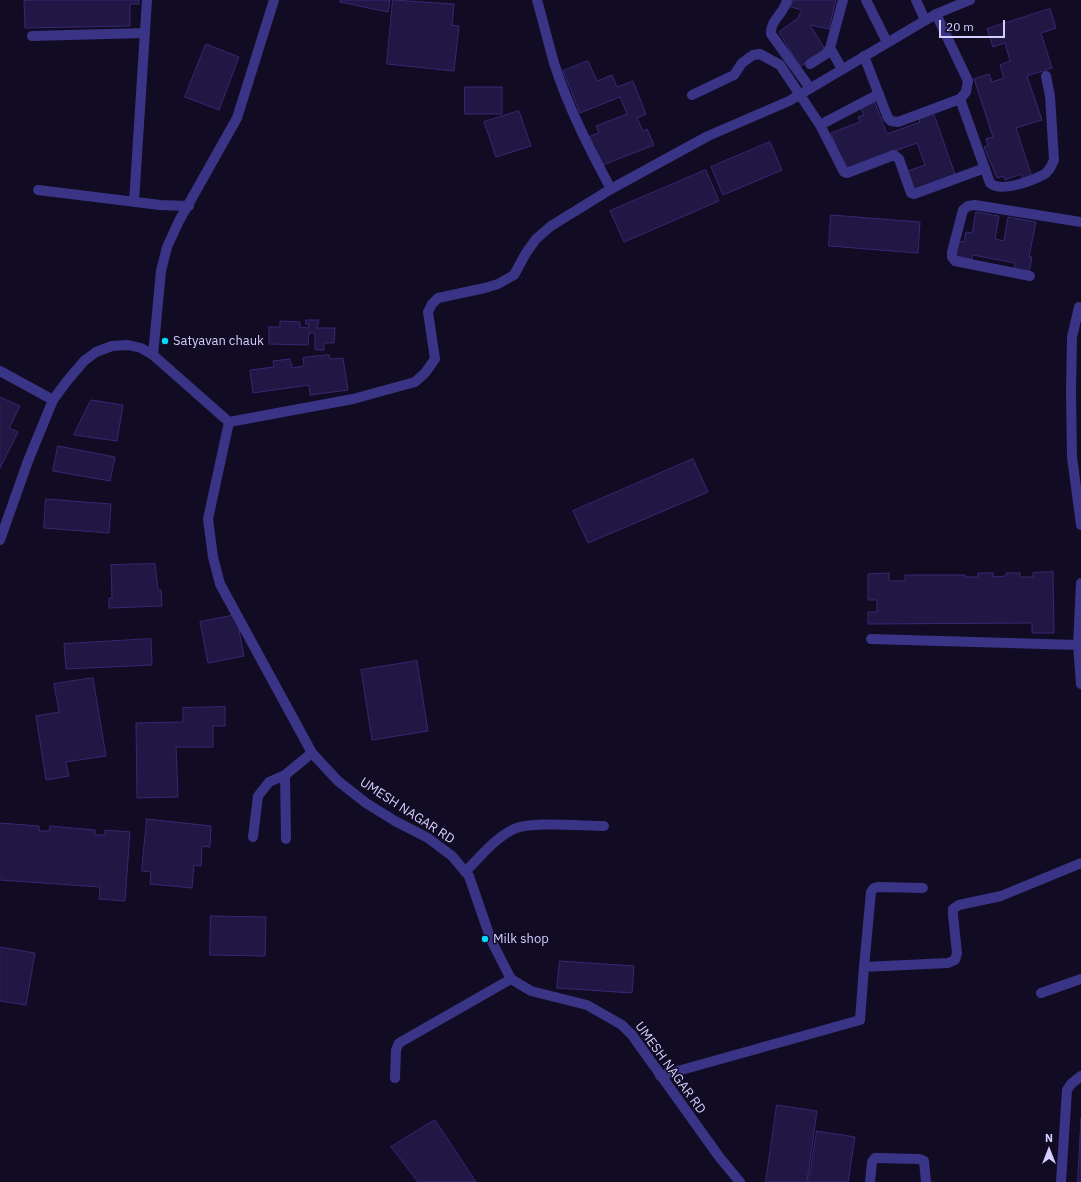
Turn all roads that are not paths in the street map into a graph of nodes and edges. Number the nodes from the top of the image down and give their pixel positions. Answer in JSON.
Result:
{"nodes":[{"id":1,"x":147,"y":0,"type":"edge"},
{"id":2,"x":274,"y":0,"type":"edge"},
{"id":3,"x":537,"y":0,"type":"edge"},
{"id":4,"x":787,"y":0,"type":"edge"},
{"id":5,"x":843,"y":0,"type":"edge"},
{"id":6,"x":866,"y":0,"type":"edge"},
{"id":7,"x":916,"y":0,"type":"edge"},
{"id":8,"x":970,"y":0,"type":"edge"},
{"id":9,"x":936,"y":14,"type":"junction"},
{"id":10,"x":925,"y":20,"type":"junction"},
{"id":11,"x":145,"y":33,"type":"junction"},
{"id":12,"x":32,"y":36,"type":"dead end"},
{"id":13,"x":887,"y":42,"type":"junction"},
{"id":14,"x":830,"y":48,"type":"junction"},
{"id":15,"x":864,"y":56,"type":"junction"},
{"id":16,"x":810,"y":64,"type":"dead end"},
{"id":17,"x":842,"y":69,"type":"junction"},
{"id":18,"x":1046,"y":76,"type":"dead end"},
{"id":19,"x":810,"y":88,"type":"junction"},
{"id":20,"x":799,"y":94,"type":"junction"},
{"id":21,"x":879,"y":94,"type":"junction"},
{"id":22,"x":692,"y":95,"type":"dead end"},
{"id":23,"x":960,"y":99,"type":"junction"},
{"id":24,"x":820,"y":125,"type":"junction"},
{"id":25,"x":985,"y":168,"type":"junction"},
{"id":26,"x":612,"y":189,"type":"junction"},
{"id":27,"x":38,"y":190,"type":"dead end"},
{"id":28,"x":134,"y":202,"type":"junction"},
{"id":29,"x":189,"y":206,"type":"junction"},
{"id":30,"x":1081,"y":222,"type":"edge"},
{"id":31,"x":1030,"y":276,"type":"dead end"},
{"id":32,"x":1080,"y":306,"type":"edge"},
{"id":33,"x":153,"y":355,"type":"junction"},
{"id":34,"x":0,"y":371,"type":"edge"},
{"id":35,"x":53,"y":400,"type":"junction"},
{"id":36,"x":229,"y":422,"type":"junction"},
{"id":37,"x":1081,"y":525,"type":"edge"},
{"id":38,"x":0,"y":540,"type":"edge"},
{"id":39,"x":1081,"y":583,"type":"edge"},
{"id":40,"x":871,"y":638,"type":"dead end"},
{"id":41,"x":1078,"y":645,"type":"junction"},
{"id":42,"x":1081,"y":684,"type":"edge"},
{"id":43,"x":312,"y":753,"type":"junction"},
{"id":44,"x":285,"y":775,"type":"junction"},
{"id":45,"x":604,"y":826,"type":"dead end"},
{"id":46,"x":253,"y":837,"type":"dead end"},
{"id":47,"x":286,"y":839,"type":"dead end"},
{"id":48,"x":1081,"y":863,"type":"edge"},
{"id":49,"x":465,"y":872,"type":"junction"},
{"id":50,"x":923,"y":888,"type":"dead end"},
{"id":51,"x":864,"y":967,"type":"junction"},
{"id":52,"x":1081,"y":979,"type":"edge"},
{"id":53,"x":511,"y":980,"type":"junction"},
{"id":54,"x":1041,"y":993,"type":"dead end"},
{"id":55,"x":660,"y":1076,"type":"junction"},
{"id":56,"x":1081,"y":1076,"type":"edge"},
{"id":57,"x":395,"y":1078,"type":"dead end"},
{"id":58,"x":740,"y":1182,"type":"edge"},
{"id":59,"x":870,"y":1182,"type":"edge"},
{"id":60,"x":926,"y":1182,"type":"edge"},
{"id":61,"x":1061,"y":1182,"type":"edge"}],
"edges":[{"from":1,"to":11,"type":"street"},
{"from":2,"to":29,"type":"street"},
{"from":3,"to":26,"type":"street"},
{"from":4,"to":19,"type":"street"},
{"from":5,"to":14,"type":"street"},
{"from":6,"to":13,"type":"street"},
{"from":7,"to":10,"type":"street"},
{"from":8,"to":9,"type":"street"},
{"from":9,"to":10,"type":"street"},
{"from":9,"to":23,"type":"street"},
{"from":10,"to":13,"type":"street"},
{"from":11,"to":12,"type":"street"},
{"from":11,"to":28,"type":"street"},
{"from":13,"to":15,"type":"street"},
{"from":14,"to":16,"type":"street"},
{"from":14,"to":17,"type":"street"},
{"from":15,"to":17,"type":"street"},
{"from":15,"to":21,"type":"street"},
{"from":17,"to":19,"type":"street"},
{"from":18,"to":25,"type":"street"},
{"from":19,"to":20,"type":"street"},
{"from":20,"to":22,"type":"street"},
{"from":20,"to":24,"type":"street"},
{"from":20,"to":26,"type":"street"},
{"from":21,"to":23,"type":"street"},
{"from":21,"to":24,"type":"street"},
{"from":23,"to":25,"type":"street"},
{"from":24,"to":25,"type":"street"},
{"from":26,"to":36,"type":"street"},
{"from":27,"to":28,"type":"street"},
{"from":28,"to":29,"type":"street"},
{"from":29,"to":33,"type":"street"},
{"from":30,"to":31,"type":"street"},
{"from":32,"to":37,"type":"street"},
{"from":33,"to":35,"type":"street"},
{"from":33,"to":36,"type":"street"},
{"from":34,"to":35,"type":"street"},
{"from":35,"to":38,"type":"street"},
{"from":36,"to":43,"type":"street","name":"UMESH NAGAR RD"},
{"from":39,"to":41,"type":"street"},
{"from":40,"to":41,"type":"street"},
{"from":41,"to":42,"type":"street"},
{"from":43,"to":44,"type":"street"},
{"from":43,"to":49,"type":"street","name":"UMESH NAGAR RD"},
{"from":44,"to":46,"type":"street"},
{"from":44,"to":47,"type":"street"},
{"from":45,"to":49,"type":"street"},
{"from":48,"to":51,"type":"street"},
{"from":49,"to":53,"type":"street","name":"UMESH NAGAR RD"},
{"from":50,"to":51,"type":"street"},
{"from":51,"to":55,"type":"street"},
{"from":52,"to":54,"type":"street"},
{"from":53,"to":55,"type":"street","name":"UMESH NAGAR RD"},
{"from":53,"to":57,"type":"street"},
{"from":55,"to":58,"type":"street","name":"UMESH NAGAR RD"},
{"from":56,"to":61,"type":"street"},
{"from":59,"to":60,"type":"street"}]}
